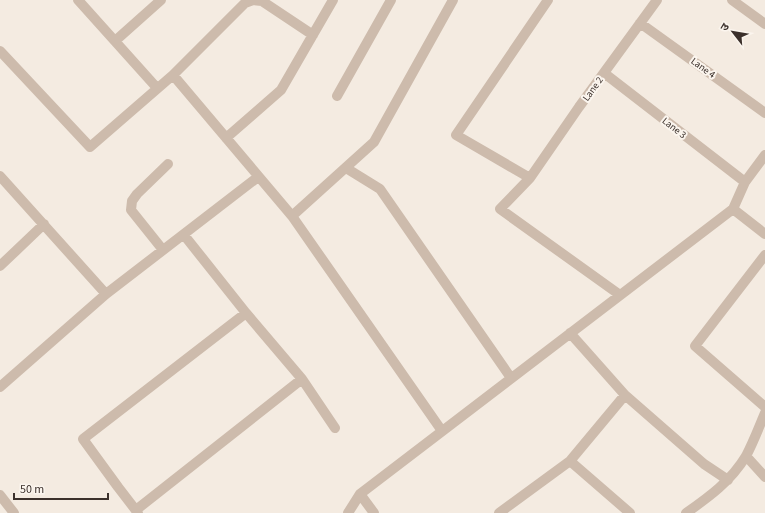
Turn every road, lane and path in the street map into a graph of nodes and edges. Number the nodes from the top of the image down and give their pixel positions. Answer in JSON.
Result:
{"nodes":[{"id":1,"x":78,"y":0,"type":"edge"},
{"id":2,"x":162,"y":0,"type":"edge"},
{"id":3,"x":333,"y":0,"type":"edge"},
{"id":4,"x":391,"y":0,"type":"edge"},
{"id":5,"x":453,"y":0,"type":"edge"},
{"id":6,"x":548,"y":0,"type":"edge"},
{"id":7,"x":657,"y":0,"type":"edge"},
{"id":8,"x":732,"y":0,"type":"edge"},
{"id":9,"x":640,"y":24,"type":"junction"},
{"id":10,"x":765,"y":24,"type":"edge"},
{"id":11,"x":313,"y":35,"type":"junction"},
{"id":12,"x":115,"y":41,"type":"junction"},
{"id":13,"x":0,"y":51,"type":"edge"},
{"id":14,"x":604,"y":73,"type":"junction"},
{"id":15,"x":173,"y":75,"type":"junction"},
{"id":16,"x":157,"y":88,"type":"junction"},
{"id":17,"x":337,"y":96,"type":"dead end"},
{"id":18,"x":765,"y":113,"type":"edge"},
{"id":19,"x":226,"y":138,"type":"junction"},
{"id":20,"x":765,"y":155,"type":"edge"},
{"id":21,"x":168,"y":164,"type":"dead end"},
{"id":22,"x":346,"y":168,"type":"junction"},
{"id":23,"x":0,"y":176,"type":"edge"},
{"id":24,"x":258,"y":177,"type":"junction"},
{"id":25,"x":530,"y":178,"type":"junction"},
{"id":26,"x":745,"y":182,"type":"junction"},
{"id":27,"x":733,"y":209,"type":"junction"},
{"id":28,"x":292,"y":216,"type":"junction"},
{"id":29,"x":44,"y":224,"type":"junction"},
{"id":30,"x":765,"y":234,"type":"edge"},
{"id":31,"x":184,"y":235,"type":"junction"},
{"id":32,"x":163,"y":250,"type":"junction"},
{"id":33,"x":765,"y":255,"type":"edge"},
{"id":34,"x":0,"y":266,"type":"edge"},
{"id":35,"x":106,"y":294,"type":"junction"},
{"id":36,"x":620,"y":295,"type":"junction"},
{"id":37,"x":246,"y":313,"type":"junction"},
{"id":38,"x":570,"y":334,"type":"junction"},
{"id":39,"x":512,"y":378,"type":"junction"},
{"id":40,"x":302,"y":379,"type":"junction"},
{"id":41,"x":0,"y":387,"type":"edge"},
{"id":42,"x":625,"y":395,"type":"junction"},
{"id":43,"x":765,"y":407,"type":"edge"},
{"id":44,"x":765,"y":414,"type":"edge"},
{"id":45,"x":335,"y":428,"type":"dead end"},
{"id":46,"x":442,"y":431,"type":"junction"},
{"id":47,"x":746,"y":456,"type":"junction"},
{"id":48,"x":570,"y":461,"type":"junction"},
{"id":49,"x":765,"y":477,"type":"edge"},
{"id":50,"x":728,"y":480,"type":"junction"},
{"id":51,"x":360,"y":494,"type":"junction"},
{"id":52,"x":0,"y":495,"type":"edge"},
{"id":53,"x":137,"y":511,"type":"edge"},
{"id":54,"x":14,"y":513,"type":"edge"},
{"id":55,"x":348,"y":513,"type":"edge"},
{"id":56,"x":374,"y":513,"type":"edge"},
{"id":57,"x":499,"y":513,"type":"edge"},
{"id":58,"x":630,"y":513,"type":"edge"},
{"id":59,"x":686,"y":513,"type":"edge"}],
"edges":[{"from":1,"to":12,"type":"street"},
{"from":2,"to":12,"type":"street"},
{"from":3,"to":11,"type":"street"},
{"from":4,"to":17,"type":"street"},
{"from":5,"to":22,"type":"street"},
{"from":6,"to":25,"type":"street"},
{"from":7,"to":9,"type":"street","name":"Lane 2"},
{"from":8,"to":10,"type":"street"},
{"from":9,"to":14,"type":"street","name":"Lane 2"},
{"from":9,"to":18,"type":"street","name":"Lane 4"},
{"from":11,"to":15,"type":"street"},
{"from":11,"to":19,"type":"street"},
{"from":12,"to":16,"type":"street"},
{"from":13,"to":16,"type":"street"},
{"from":14,"to":25,"type":"street","name":"Lane 2"},
{"from":14,"to":26,"type":"street","name":"Lane 3"},
{"from":15,"to":16,"type":"street"},
{"from":15,"to":19,"type":"street"},
{"from":19,"to":24,"type":"street"},
{"from":20,"to":26,"type":"street"},
{"from":21,"to":32,"type":"street"},
{"from":22,"to":28,"type":"street"},
{"from":22,"to":39,"type":"street"},
{"from":23,"to":29,"type":"street"},
{"from":24,"to":28,"type":"street"},
{"from":24,"to":31,"type":"street"},
{"from":25,"to":36,"type":"street","name":"Lane 2"},
{"from":26,"to":27,"type":"street"},
{"from":27,"to":30,"type":"street"},
{"from":27,"to":36,"type":"street"},
{"from":28,"to":46,"type":"street"},
{"from":29,"to":34,"type":"street"},
{"from":29,"to":35,"type":"street"},
{"from":31,"to":32,"type":"street"},
{"from":31,"to":37,"type":"street"},
{"from":32,"to":35,"type":"street"},
{"from":33,"to":43,"type":"street"},
{"from":35,"to":41,"type":"street"},
{"from":36,"to":38,"type":"street"},
{"from":37,"to":40,"type":"street"},
{"from":37,"to":53,"type":"street"},
{"from":38,"to":39,"type":"street"},
{"from":38,"to":42,"type":"street"},
{"from":39,"to":46,"type":"street"},
{"from":40,"to":45,"type":"street"},
{"from":40,"to":53,"type":"street"},
{"from":42,"to":48,"type":"street"},
{"from":42,"to":50,"type":"street"},
{"from":44,"to":47,"type":"street"},
{"from":46,"to":51,"type":"street"},
{"from":47,"to":49,"type":"street"},
{"from":47,"to":50,"type":"street"},
{"from":48,"to":57,"type":"street"},
{"from":48,"to":58,"type":"street"},
{"from":50,"to":59,"type":"street"},
{"from":51,"to":55,"type":"street"},
{"from":51,"to":56,"type":"street"},
{"from":52,"to":54,"type":"street"}]}
